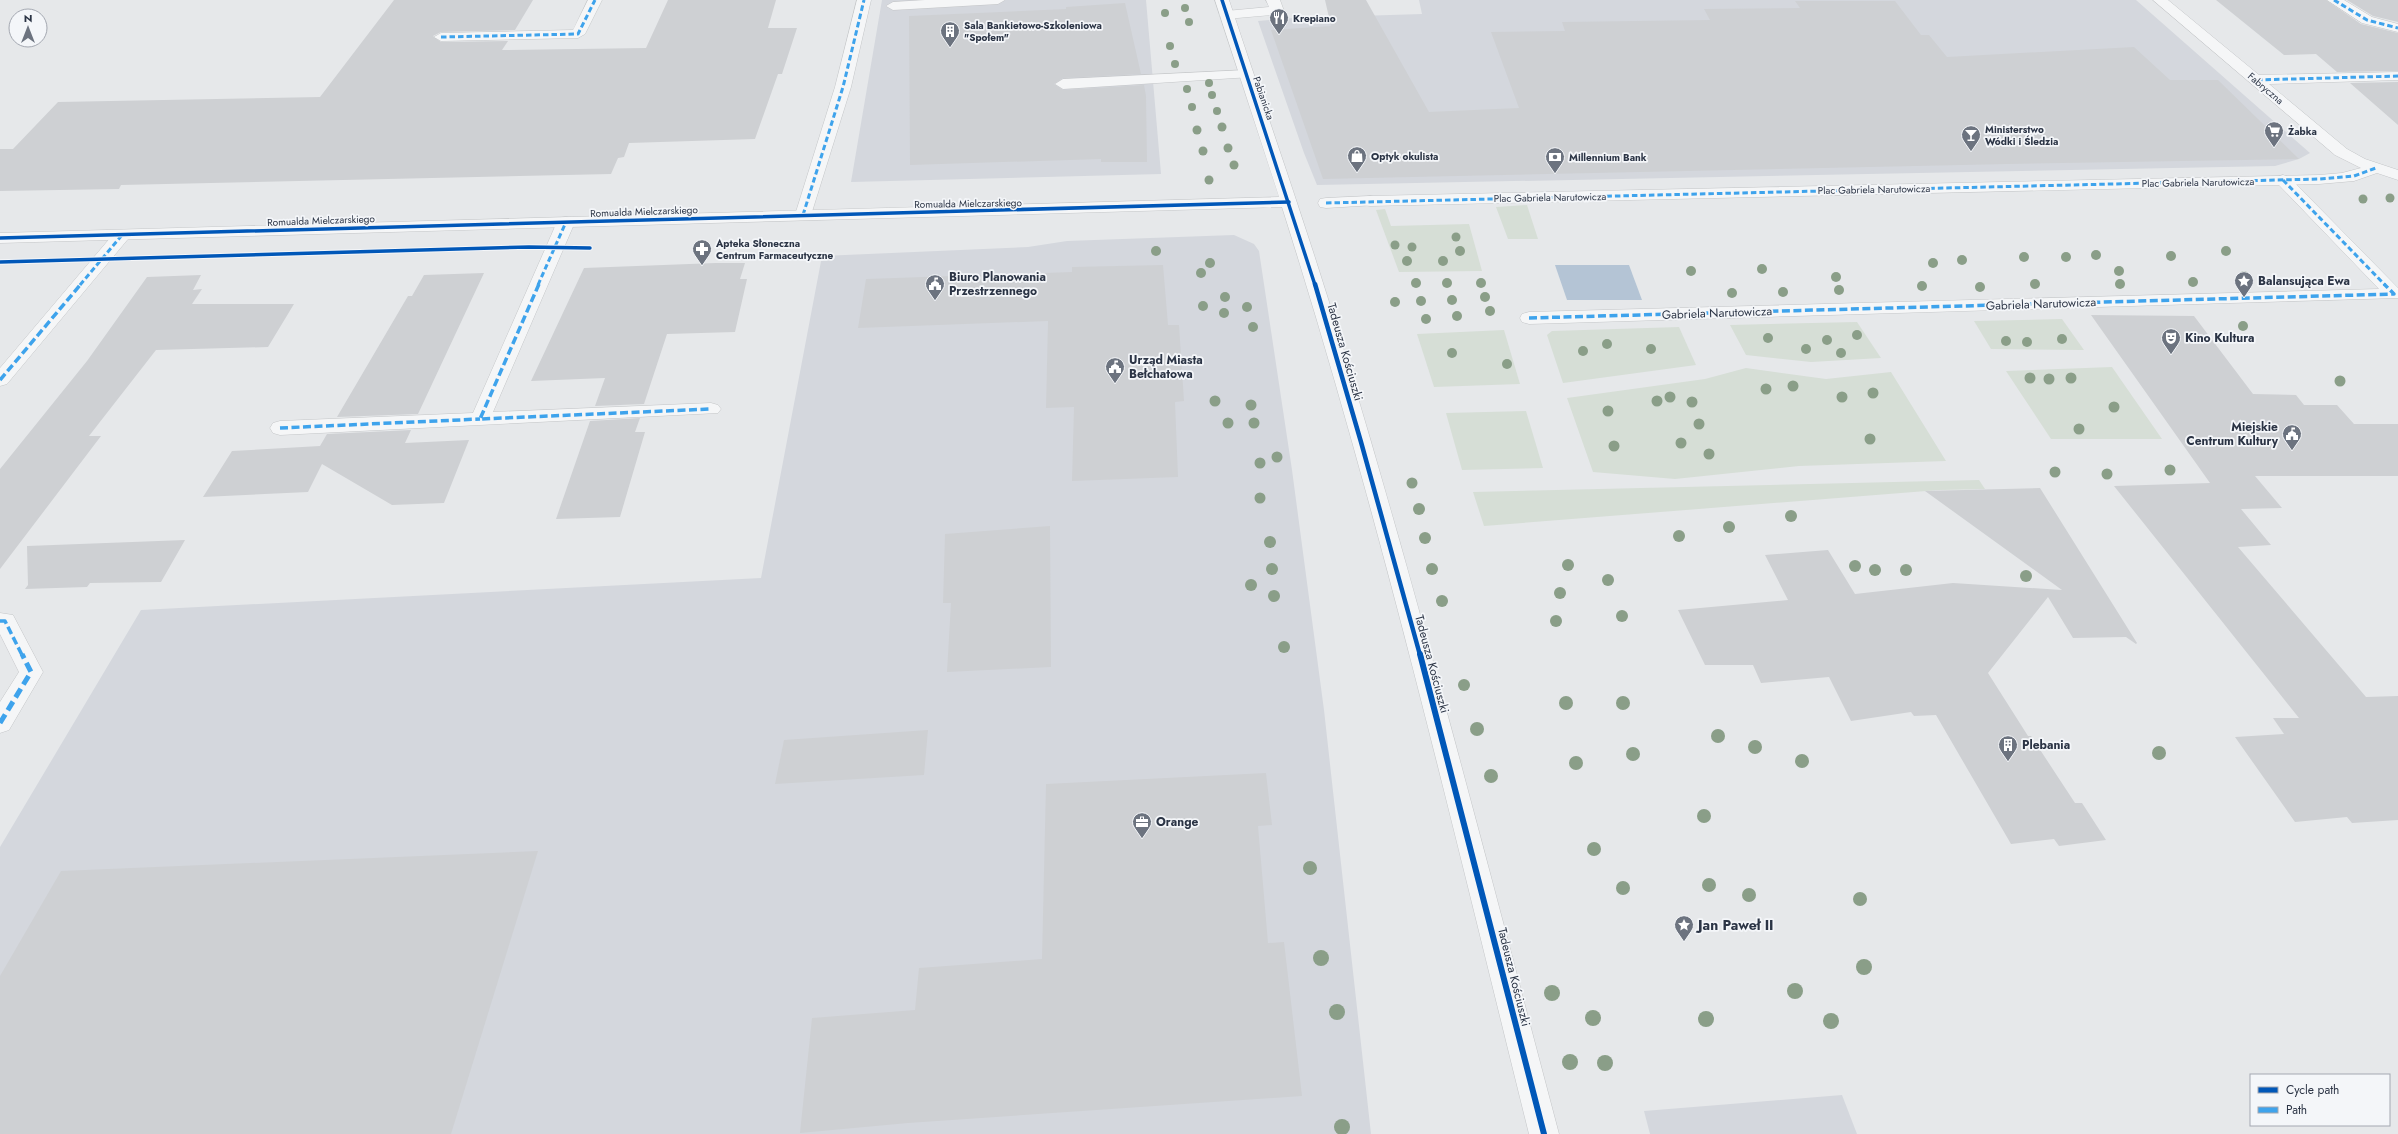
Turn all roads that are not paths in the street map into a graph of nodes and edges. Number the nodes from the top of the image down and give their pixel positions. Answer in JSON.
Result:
{"nodes":[{"id":1,"x":595,"y":0,"type":"edge"},
{"id":2,"x":864,"y":0,"type":"edge"},
{"id":3,"x":998,"y":0,"type":"edge"},
{"id":4,"x":1222,"y":0,"type":"edge"},
{"id":5,"x":1273,"y":0,"type":"edge"},
{"id":6,"x":2160,"y":0,"type":"edge"},
{"id":7,"x":2334,"y":0,"type":"edge"},
{"id":8,"x":894,"y":6,"type":"dead end"},
{"id":9,"x":1226,"y":15,"type":"junction"},
{"id":10,"x":2398,"y":28,"type":"edge"},
{"id":11,"x":441,"y":37,"type":"dead end"},
{"id":12,"x":1246,"y":74,"type":"junction"},
{"id":13,"x":2398,"y":76,"type":"edge"},
{"id":14,"x":2257,"y":80,"type":"junction"},
{"id":15,"x":1063,"y":84,"type":"dead end"},
{"id":16,"x":2376,"y":168,"type":"junction"},
{"id":17,"x":2398,"y":175,"type":"edge"},
{"id":18,"x":2283,"y":180,"type":"junction"},
{"id":19,"x":1289,"y":202,"type":"junction"},
{"id":20,"x":1326,"y":203,"type":"dead end"},
{"id":21,"x":803,"y":215,"type":"junction"},
{"id":22,"x":566,"y":222,"type":"junction"},
{"id":23,"x":122,"y":235,"type":"junction"},
{"id":24,"x":0,"y":238,"type":"edge"},
{"id":25,"x":1529,"y":318,"type":"dead end"},
{"id":26,"x":0,"y":380,"type":"edge"},
{"id":27,"x":711,"y":409,"type":"dead end"},
{"id":28,"x":480,"y":419,"type":"junction"},
{"id":29,"x":280,"y":428,"type":"dead end"},
{"id":30,"x":0,"y":621,"type":"edge"},
{"id":31,"x":0,"y":723,"type":"edge"},
{"id":32,"x":1544,"y":1134,"type":"edge"}],
"edges":[{"from":1,"to":11,"type":"street"},
{"from":2,"to":21,"type":"street"},
{"from":3,"to":8,"type":"street"},
{"from":4,"to":9,"type":"street","name":"Pabianicka"},
{"from":5,"to":9,"type":"street"},
{"from":6,"to":14,"type":"street","name":"Fabryczna"},
{"from":7,"to":10,"type":"street"},
{"from":9,"to":12,"type":"street","name":"Pabianicka"},
{"from":12,"to":15,"type":"street"},
{"from":12,"to":19,"type":"street","name":"Pabianicka"},
{"from":13,"to":14,"type":"street"},
{"from":14,"to":16,"type":"street","name":"Fabryczna"},
{"from":16,"to":17,"type":"street","name":"Fabryczna"},
{"from":16,"to":18,"type":"street","name":"Plac Gabriela Narutowicza"},
{"from":18,"to":20,"type":"street","name":"Plac Gabriela Narutowicza"},
{"from":18,"to":25,"type":"street","name":"Gabriela Narutowicza"},
{"from":19,"to":21,"type":"street","name":"Romualda Mielczarskiego"},
{"from":19,"to":32,"type":"street","name":"Tadeusza Kościuszki"},
{"from":21,"to":22,"type":"street","name":"Romualda Mielczarskiego"},
{"from":22,"to":23,"type":"street","name":"Romualda Mielczarskiego"},
{"from":22,"to":28,"type":"street"},
{"from":23,"to":24,"type":"street","name":"Romualda Mielczarskiego"},
{"from":23,"to":26,"type":"street"},
{"from":27,"to":28,"type":"street"},
{"from":28,"to":29,"type":"street"},
{"from":30,"to":31,"type":"street"}]}
